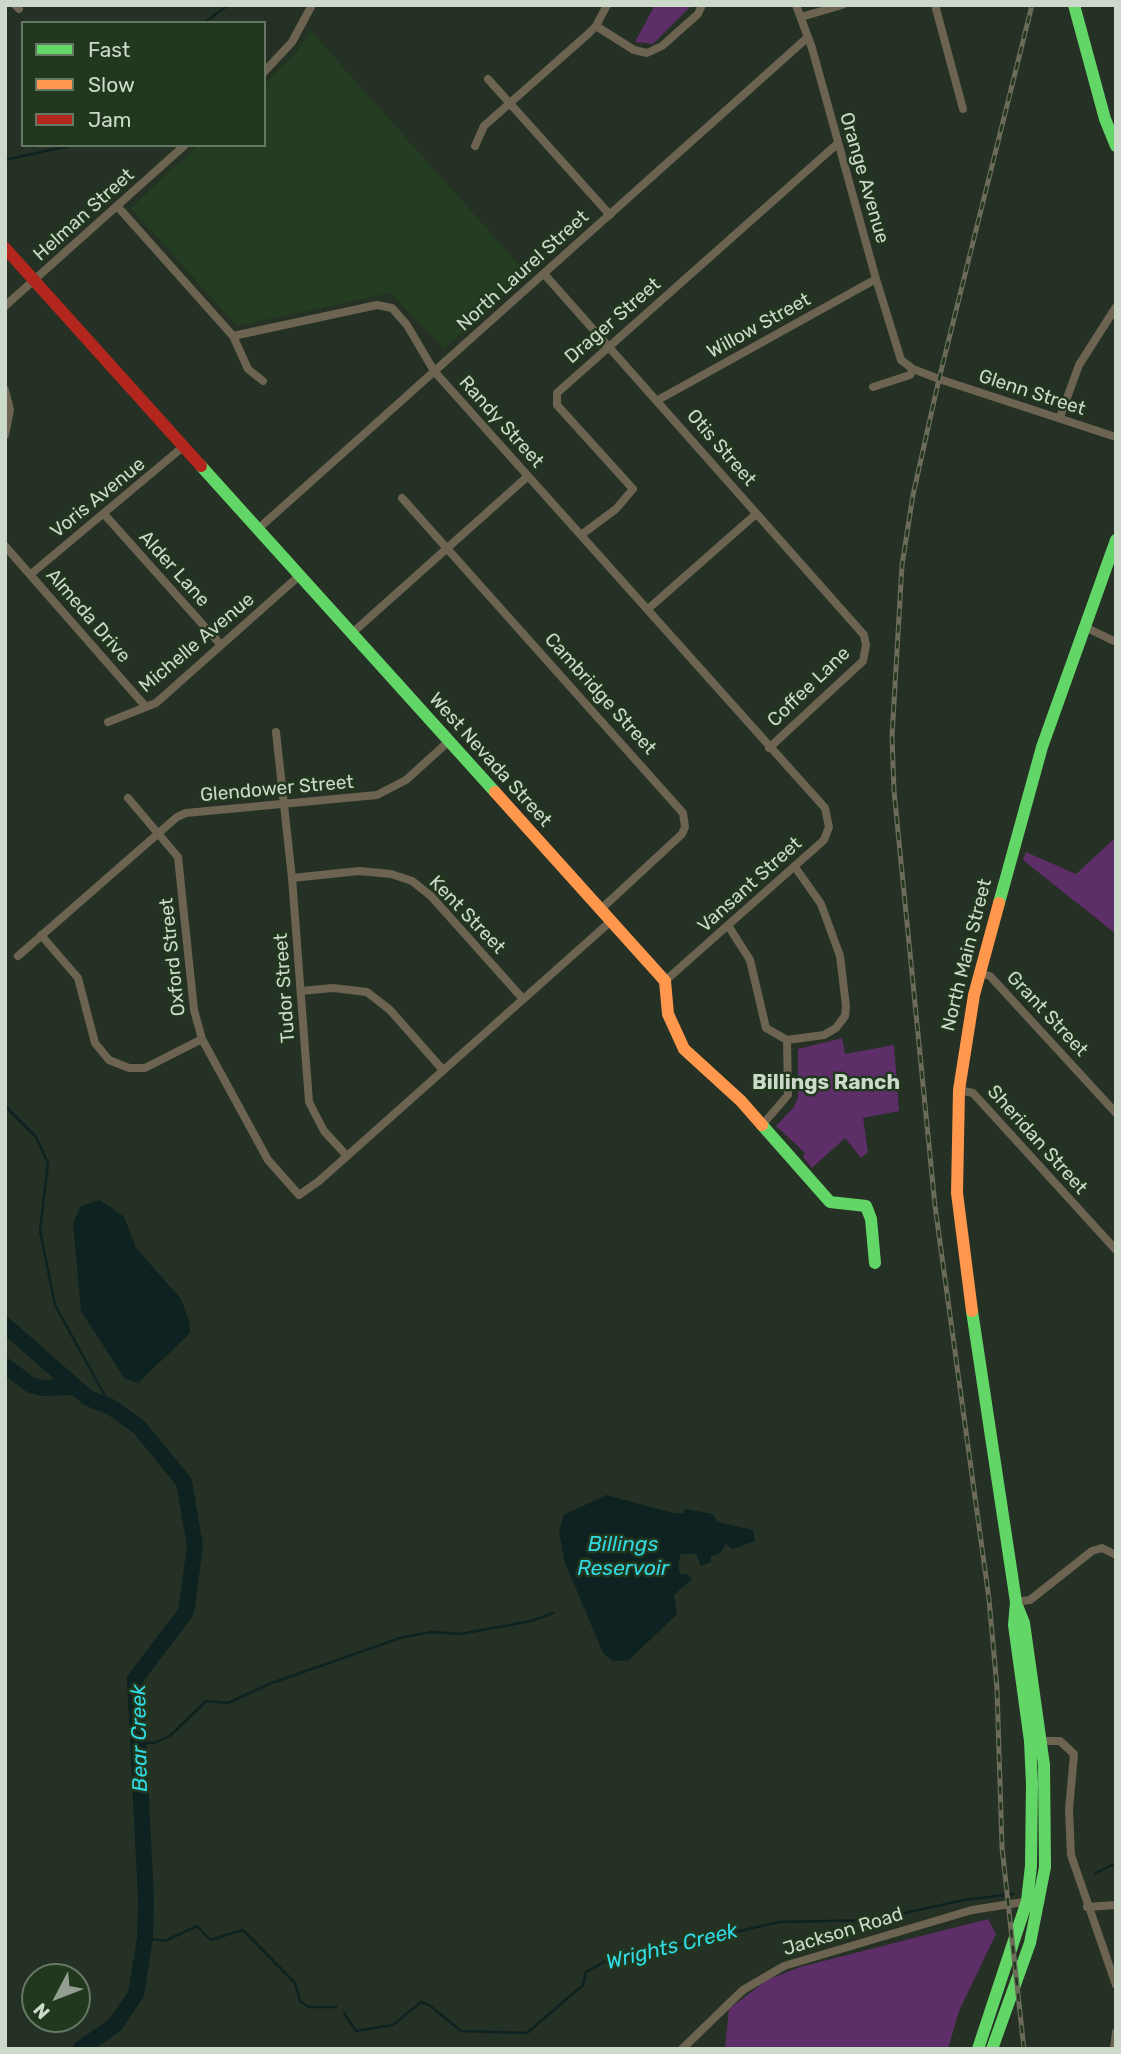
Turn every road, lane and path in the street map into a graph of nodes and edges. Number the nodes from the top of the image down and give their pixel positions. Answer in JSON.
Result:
{"nodes":[{"id":1,"x":312,"y":5,"type":"edge"},
{"id":2,"x":607,"y":5,"type":"edge"},
{"id":3,"x":702,"y":5,"type":"edge"},
{"id":4,"x":796,"y":5,"type":"edge"},
{"id":5,"x":842,"y":5,"type":"edge"},
{"id":6,"x":936,"y":5,"type":"edge"},
{"id":7,"x":1074,"y":5,"type":"edge"},
{"id":8,"x":802,"y":17,"type":"junction"},
{"id":9,"x":596,"y":26,"type":"junction"},
{"id":10,"x":808,"y":37,"type":"junction"},
{"id":11,"x":266,"y":70,"type":"edge"},
{"id":12,"x":488,"y":79,"type":"dead end"},
{"id":13,"x":510,"y":103,"type":"junction"},
{"id":14,"x":963,"y":109,"type":"dead end"},
{"id":15,"x":837,"y":144,"type":"junction"},
{"id":16,"x":475,"y":146,"type":"dead end"},
{"id":17,"x":1116,"y":146,"type":"edge"},
{"id":18,"x":183,"y":147,"type":"edge"},
{"id":19,"x":118,"y":207,"type":"junction"},
{"id":20,"x":610,"y":215,"type":"junction"},
{"id":21,"x":5,"y":248,"type":"edge"},
{"id":22,"x":545,"y":275,"type":"junction"},
{"id":23,"x":876,"y":279,"type":"junction"},
{"id":24,"x":35,"y":280,"type":"junction"},
{"id":25,"x":5,"y":306,"type":"edge"},
{"id":26,"x":1116,"y":307,"type":"edge"},
{"id":27,"x":233,"y":336,"type":"junction"},
{"id":28,"x":610,"y":345,"type":"junction"},
{"id":29,"x":901,"y":360,"type":"joint"},
{"id":30,"x":913,"y":369,"type":"junction"},
{"id":31,"x":434,"y":371,"type":"junction"},
{"id":32,"x":263,"y":381,"type":"dead end"},
{"id":33,"x":873,"y":387,"type":"dead end"},
{"id":34,"x":5,"y":390,"type":"edge"},
{"id":35,"x":658,"y":400,"type":"junction"},
{"id":36,"x":1060,"y":417,"type":"junction"},
{"id":37,"x":5,"y":435,"type":"edge"},
{"id":38,"x":1116,"y":437,"type":"edge"},
{"id":39,"x":184,"y":446,"type":"junction"},
{"id":40,"x":528,"y":476,"type":"junction"},
{"id":41,"x":402,"y":498,"type":"dead end"},
{"id":42,"x":104,"y":514,"type":"junction"},
{"id":43,"x":757,"y":514,"type":"junction"},
{"id":44,"x":258,"y":529,"type":"junction"},
{"id":45,"x":581,"y":535,"type":"junction"},
{"id":46,"x":1116,"y":540,"type":"edge"},
{"id":47,"x":5,"y":545,"type":"edge"},
{"id":48,"x":447,"y":548,"type":"junction"},
{"id":49,"x":31,"y":574,"type":"junction"},
{"id":50,"x":299,"y":576,"type":"junction"},
{"id":51,"x":648,"y":609,"type":"junction"},
{"id":52,"x":1085,"y":627,"type":"junction"},
{"id":53,"x":351,"y":634,"type":"junction"},
{"id":54,"x":1116,"y":642,"type":"edge"},
{"id":55,"x":221,"y":645,"type":"junction"},
{"id":56,"x":866,"y":645,"type":"joint"},
{"id":57,"x":146,"y":707,"type":"junction"},
{"id":58,"x":108,"y":722,"type":"dead end"},
{"id":59,"x":276,"y":732,"type":"dead end"},
{"id":60,"x":448,"y":742,"type":"junction"},
{"id":61,"x":769,"y":748,"type":"junction"},
{"id":62,"x":128,"y":798,"type":"dead end"},
{"id":63,"x":820,"y":802,"type":"joint"},
{"id":64,"x":284,"y":804,"type":"junction"},
{"id":65,"x":159,"y":833,"type":"junction"},
{"id":66,"x":795,"y":867,"type":"junction"},
{"id":67,"x":292,"y":878,"type":"junction"},
{"id":68,"x":600,"y":911,"type":"junction"},
{"id":69,"x":611,"y":921,"type":"junction"},
{"id":70,"x":729,"y":926,"type":"junction"},
{"id":71,"x":41,"y":935,"type":"junction"},
{"id":72,"x":18,"y":956,"type":"dead end"},
{"id":73,"x":979,"y":973,"type":"junction"},
{"id":74,"x":665,"y":981,"type":"junction"},
{"id":75,"x":301,"y":991,"type":"junction"},
{"id":76,"x":523,"y":999,"type":"junction"},
{"id":77,"x":202,"y":1039,"type":"junction"},
{"id":78,"x":787,"y":1040,"type":"junction"},
{"id":79,"x":443,"y":1070,"type":"junction"},
{"id":80,"x":959,"y":1090,"type":"junction"},
{"id":81,"x":1116,"y":1113,"type":"edge"},
{"id":82,"x":763,"y":1124,"type":"junction"},
{"id":83,"x":347,"y":1156,"type":"junction"},
{"id":84,"x":1116,"y":1250,"type":"edge"},
{"id":85,"x":875,"y":1264,"type":"dead end"},
{"id":86,"x":1116,"y":1555,"type":"edge"},
{"id":87,"x":1016,"y":1602,"type":"junction"},
{"id":88,"x":1035,"y":1741,"type":"junction"},
{"id":89,"x":1033,"y":1902,"type":"junction"},
{"id":90,"x":1116,"y":1905,"type":"edge"},
{"id":91,"x":1087,"y":1907,"type":"junction"},
{"id":92,"x":1116,"y":1985,"type":"edge"},
{"id":93,"x":1116,"y":2032,"type":"edge"},
{"id":94,"x":682,"y":2049,"type":"edge"},
{"id":95,"x":978,"y":2049,"type":"edge"},
{"id":96,"x":992,"y":2049,"type":"edge"},
{"id":97,"x":1114,"y":2049,"type":"edge"}],
"edges":[{"from":1,"to":11,"type":"street"},
{"from":2,"to":9,"type":"street"},
{"from":3,"to":9,"type":"street"},
{"from":4,"to":8,"type":"street","name":"Orange Avenue"},
{"from":5,"to":8,"type":"street"},
{"from":6,"to":14,"type":"street"},
{"from":7,"to":17,"type":"main road"},
{"from":8,"to":10,"type":"street","name":"Orange Avenue"},
{"from":9,"to":13,"type":"street"},
{"from":10,"to":15,"type":"street","name":"Orange Avenue"},
{"from":10,"to":20,"type":"street","name":"North Laurel Street"},
{"from":12,"to":13,"type":"street"},
{"from":13,"to":16,"type":"street"},
{"from":13,"to":20,"type":"street"},
{"from":15,"to":23,"type":"street","name":"Orange Avenue"},
{"from":15,"to":28,"type":"street","name":"Drager Street"},
{"from":18,"to":19,"type":"street","name":"Helman Street"},
{"from":19,"to":24,"type":"street","name":"Helman Street"},
{"from":19,"to":27,"type":"street"},
{"from":20,"to":22,"type":"street","name":"North Laurel Street"},
{"from":21,"to":24,"type":"main road","name":"West Nevada Street"},
{"from":22,"to":28,"type":"street","name":"Otis Street"},
{"from":22,"to":31,"type":"street","name":"North Laurel Street"},
{"from":23,"to":29,"type":"street","name":"Orange Avenue"},
{"from":23,"to":35,"type":"street","name":"Willow Street"},
{"from":24,"to":25,"type":"street"},
{"from":24,"to":39,"type":"main road","name":"West Nevada Street"},
{"from":26,"to":36,"type":"street"},
{"from":27,"to":31,"type":"street","name":"Randy Street"},
{"from":27,"to":32,"type":"street"},
{"from":28,"to":35,"type":"street","name":"Otis Street"},
{"from":28,"to":45,"type":"street","name":"Drager Street"},
{"from":29,"to":30,"type":"street","name":"Glenn Street"},
{"from":30,"to":33,"type":"street"},
{"from":30,"to":36,"type":"street","name":"Glenn Street"},
{"from":31,"to":40,"type":"street","name":"Randy Street"},
{"from":31,"to":44,"type":"street","name":"North Laurel Street"},
{"from":34,"to":37,"type":"street"},
{"from":35,"to":43,"type":"street","name":"Otis Street"},
{"from":36,"to":38,"type":"street","name":"Glenn Street"},
{"from":39,"to":42,"type":"street","name":"Voris Avenue"},
{"from":39,"to":44,"type":"main road","name":"West Nevada Street"},
{"from":40,"to":45,"type":"street","name":"Randy Street"},
{"from":40,"to":48,"type":"street"},
{"from":41,"to":48,"type":"street","name":"Cambridge Street"},
{"from":42,"to":49,"type":"street","name":"Voris Avenue"},
{"from":42,"to":55,"type":"street","name":"Alder Lane"},
{"from":43,"to":51,"type":"street"},
{"from":43,"to":56,"type":"street","name":"Otis Street"},
{"from":44,"to":50,"type":"main road","name":"West Nevada Street"},
{"from":45,"to":51,"type":"street","name":"Randy Street"},
{"from":46,"to":52,"type":"main road","name":"North Main Street"},
{"from":47,"to":49,"type":"street","name":"Almeda Drive"},
{"from":48,"to":53,"type":"street"},
{"from":48,"to":68,"type":"street","name":"Cambridge Street"},
{"from":49,"to":57,"type":"street","name":"Almeda Drive"},
{"from":50,"to":53,"type":"main road","name":"West Nevada Street"},
{"from":50,"to":55,"type":"street","name":"Michelle Avenue"},
{"from":51,"to":61,"type":"street","name":"Randy Street"},
{"from":52,"to":54,"type":"street"},
{"from":52,"to":73,"type":"main road","name":"North Main Street"},
{"from":53,"to":60,"type":"main road","name":"West Nevada Street"},
{"from":55,"to":57,"type":"street","name":"Michelle Avenue"},
{"from":56,"to":61,"type":"street","name":"Coffee Lane"},
{"from":57,"to":58,"type":"street","name":"Michelle Avenue"},
{"from":59,"to":64,"type":"street","name":"Tudor Street"},
{"from":60,"to":64,"type":"street","name":"Glendower Street"},
{"from":60,"to":68,"type":"main road","name":"West Nevada Street"},
{"from":61,"to":63,"type":"street","name":"Randy Street"},
{"from":62,"to":65,"type":"street","name":"Oxford Street"},
{"from":63,"to":66,"type":"street","name":"Vansant Street"},
{"from":64,"to":65,"type":"street","name":"Glendower Street"},
{"from":64,"to":67,"type":"street","name":"Tudor Street"},
{"from":65,"to":71,"type":"street","name":"Glendower Street"},
{"from":65,"to":77,"type":"street","name":"Oxford Street"},
{"from":66,"to":70,"type":"street","name":"Vansant Street"},
{"from":66,"to":78,"type":"street"},
{"from":67,"to":75,"type":"street","name":"Tudor Street"},
{"from":67,"to":76,"type":"street","name":"Kent Street"},
{"from":68,"to":69,"type":"main road","name":"West Nevada Street"},
{"from":69,"to":74,"type":"main road","name":"West Nevada Street"},
{"from":69,"to":76,"type":"street"},
{"from":70,"to":74,"type":"street","name":"Vansant Street"},
{"from":70,"to":78,"type":"street"},
{"from":71,"to":72,"type":"street","name":"Glendower Street"},
{"from":71,"to":77,"type":"street"},
{"from":73,"to":80,"type":"main road","name":"North Main Street"},
{"from":73,"to":81,"type":"street","name":"Grant Street"},
{"from":74,"to":82,"type":"main road"},
{"from":75,"to":79,"type":"street"},
{"from":75,"to":83,"type":"street","name":"Tudor Street"},
{"from":76,"to":79,"type":"street"},
{"from":77,"to":83,"type":"street","name":"Oxford Street"},
{"from":78,"to":82,"type":"street"},
{"from":79,"to":83,"type":"street"},
{"from":80,"to":84,"type":"street","name":"Sheridan Street"},
{"from":80,"to":87,"type":"main road","name":"North Main Street"},
{"from":82,"to":85,"type":"main road"},
{"from":86,"to":87,"type":"street"},
{"from":87,"to":88,"type":"main road","name":"North Main Street"},
{"from":88,"to":89,"type":"main road","name":"North Main Street"},
{"from":88,"to":91,"type":"street"},
{"from":89,"to":94,"type":"street","name":"Jackson Road"},
{"from":89,"to":95,"type":"main road"},
{"from":89,"to":96,"type":"main road"},
{"from":90,"to":91,"type":"street"},
{"from":91,"to":92,"type":"street"},
{"from":93,"to":97,"type":"street"}]}
